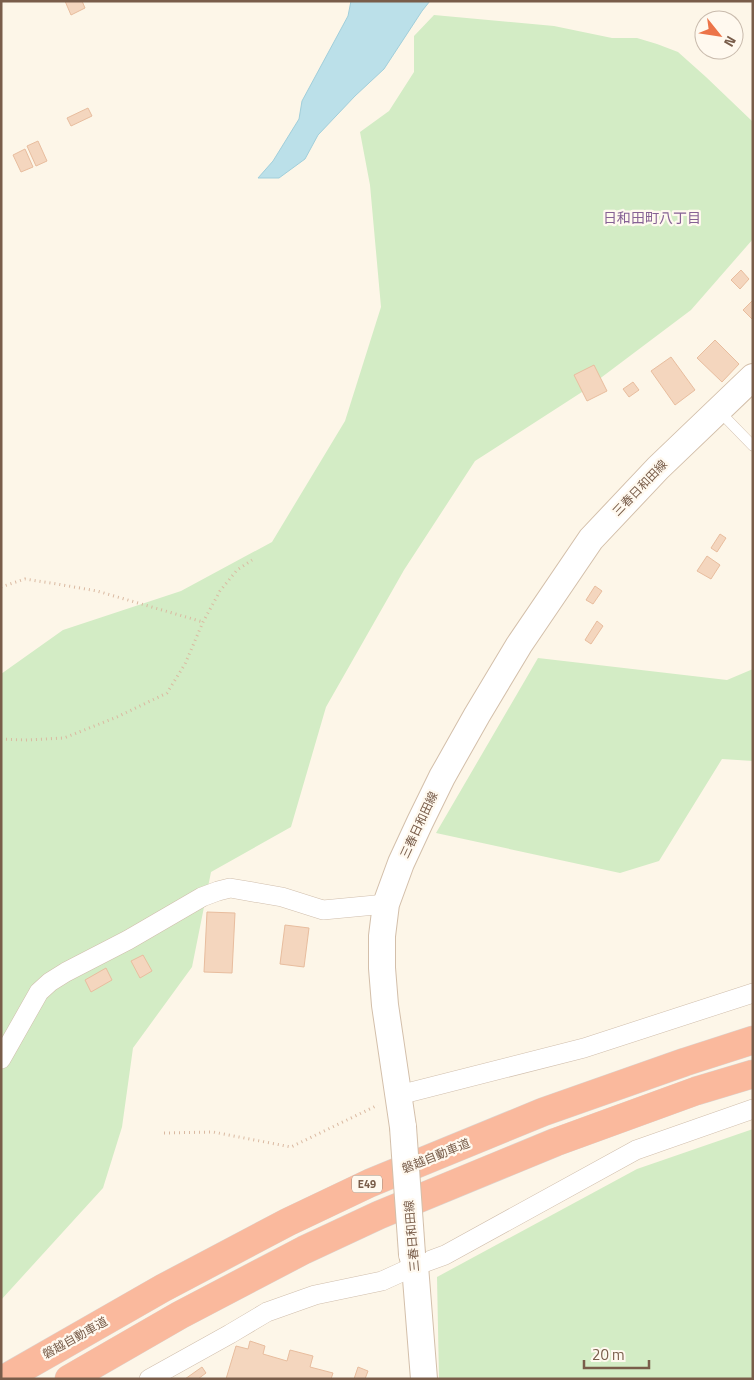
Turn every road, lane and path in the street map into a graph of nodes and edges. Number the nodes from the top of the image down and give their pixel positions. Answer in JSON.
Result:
{"nodes":[{"id":1,"x":753,"y":377,"type":"edge"},
{"id":2,"x":719,"y":410,"type":"junction"},
{"id":3,"x":753,"y":446,"type":"edge"},
{"id":4,"x":252,"y":560,"type":"dead end"},
{"id":5,"x":1,"y":587,"type":"edge"},
{"id":6,"x":203,"y":622,"type":"junction"},
{"id":7,"x":1,"y":739,"type":"edge"},
{"id":8,"x":386,"y":904,"type":"junction"},
{"id":9,"x":753,"y":993,"type":"edge"},
{"id":10,"x":753,"y":1040,"type":"edge"},
{"id":11,"x":1,"y":1059,"type":"edge"},
{"id":12,"x":753,"y":1074,"type":"edge"},
{"id":13,"x":399,"y":1095,"type":"junction"},
{"id":14,"x":753,"y":1109,"type":"edge"},
{"id":15,"x":164,"y":1134,"type":"dead end"},
{"id":16,"x":414,"y":1260,"type":"junction"},
{"id":17,"x":4,"y":1379,"type":"edge"},
{"id":18,"x":69,"y":1379,"type":"edge"},
{"id":19,"x":150,"y":1379,"type":"edge"},
{"id":20,"x":424,"y":1379,"type":"edge"}],
"edges":[{"from":1,"to":2,"type":"main road","name":"三春日和田線"},
{"from":2,"to":3,"type":"lane"},
{"from":2,"to":8,"type":"main road","name":"三春日和田線"},
{"from":4,"to":6,"type":"path"},
{"from":5,"to":6,"type":"path"},
{"from":6,"to":7,"type":"path"},
{"from":8,"to":11,"type":"street"},
{"from":8,"to":13,"type":"main road","name":"三春日和田線"},
{"from":9,"to":13,"type":"street"},
{"from":10,"to":17,"type":"highway","name":"磐越自動車道","number":"E49"},
{"from":12,"to":18,"type":"highway"},
{"from":13,"to":15,"type":"path"},
{"from":13,"to":16,"type":"main road","name":"三春日和田線","bridge":true},
{"from":14,"to":16,"type":"street"},
{"from":16,"to":19,"type":"street"},
{"from":16,"to":20,"type":"main road","name":"三春日和田線"}]}
